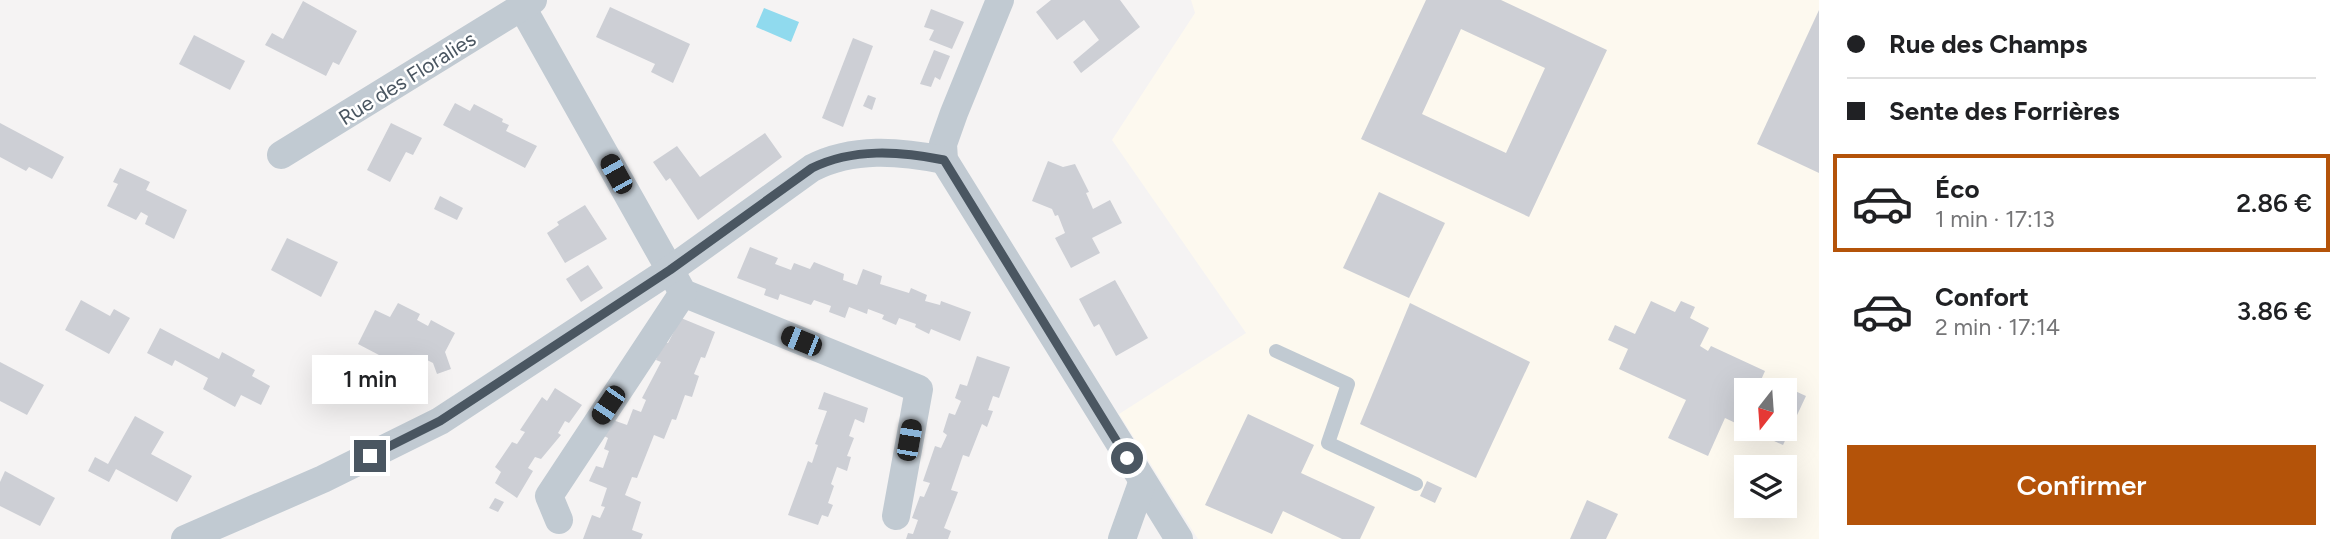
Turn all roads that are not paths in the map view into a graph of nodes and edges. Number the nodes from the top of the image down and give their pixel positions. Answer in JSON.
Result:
{"nodes":[{"id":1,"x":1000,"y":0,"type":"edge"},
{"id":2,"x":527,"y":3,"type":"edge"},
{"id":3,"x":281,"y":155,"type":"dead end"},
{"id":4,"x":944,"y":160,"type":"junction"},
{"id":5,"x":676,"y":281,"type":"junction"},
{"id":6,"x":1276,"y":351,"type":"dead end"},
{"id":7,"x":1142,"y":483,"type":"junction"},
{"id":8,"x":1416,"y":484,"type":"dead end"},
{"id":9,"x":896,"y":516,"type":"dead end"},
{"id":10,"x":559,"y":520,"type":"dead end"},
{"id":11,"x":185,"y":539,"type":"edge"},
{"id":12,"x":1122,"y":539,"type":"edge"},
{"id":13,"x":1179,"y":539,"type":"edge"}],
"edges":[{"from":1,"to":4,"type":"street"},
{"from":2,"to":3,"type":"street","name":"Rue des Floralies"},
{"from":2,"to":5,"type":"street"},
{"from":4,"to":5,"type":"street"},
{"from":4,"to":7,"type":"street"},
{"from":5,"to":9,"type":"street"},
{"from":5,"to":10,"type":"street"},
{"from":5,"to":11,"type":"street"},
{"from":6,"to":8,"type":"lane"},
{"from":7,"to":12,"type":"street"},
{"from":7,"to":13,"type":"street"}]}
